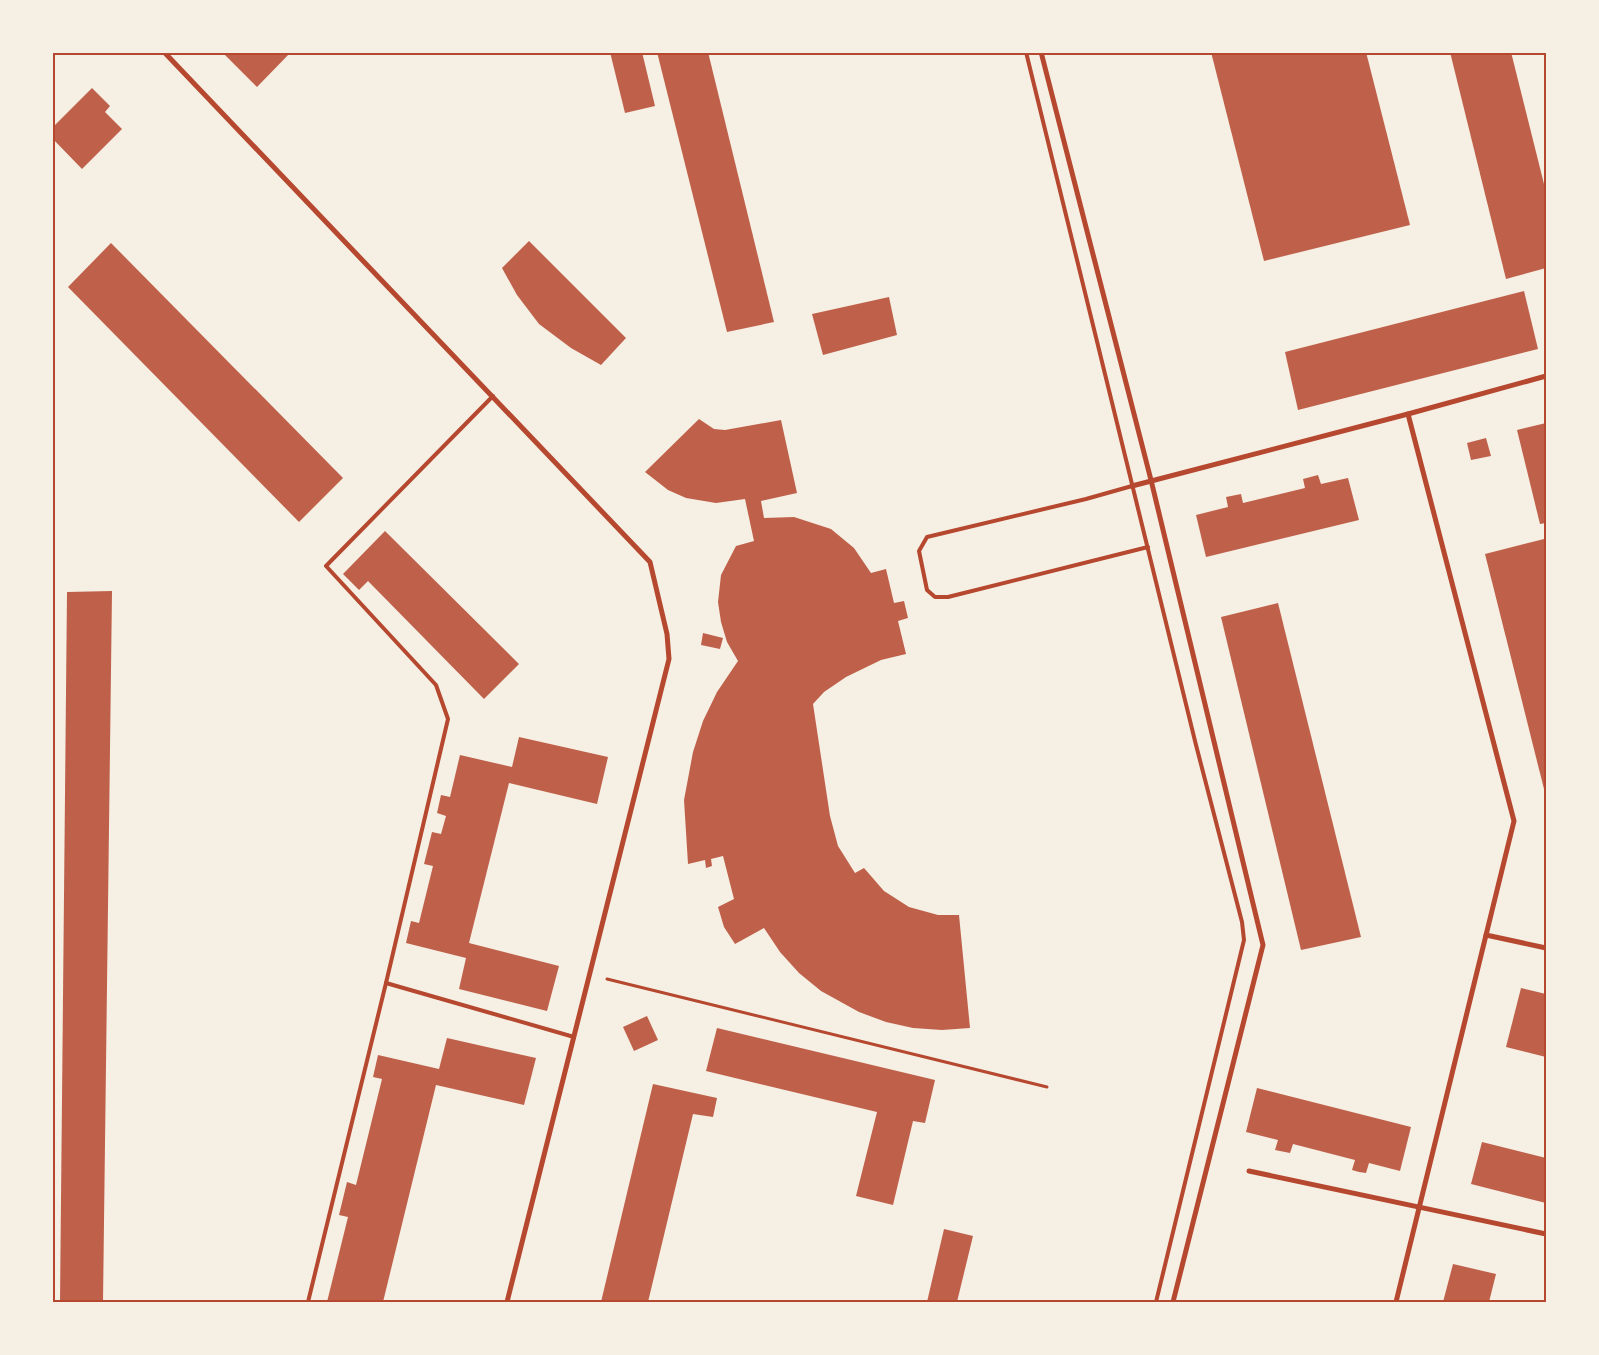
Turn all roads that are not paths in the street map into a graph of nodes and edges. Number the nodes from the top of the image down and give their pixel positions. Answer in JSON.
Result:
{"nodes":[{"id":1,"x":164,"y":52,"type":"edge"},
{"id":2,"x":1026,"y":52,"type":"edge"},
{"id":3,"x":1041,"y":52,"type":"edge"},
{"id":4,"x":1546,"y":376,"type":"edge"},
{"id":5,"x":492,"y":396,"type":"junction"},
{"id":6,"x":1408,"y":414,"type":"junction"},
{"id":7,"x":1151,"y":480,"type":"junction"},
{"id":8,"x":1132,"y":486,"type":"junction"},
{"id":9,"x":1148,"y":547,"type":"junction"},
{"id":10,"x":1486,"y":935,"type":"junction"},
{"id":11,"x":1546,"y":948,"type":"edge"},
{"id":12,"x":386,"y":983,"type":"junction"},
{"id":13,"x":574,"y":1037,"type":"junction"},
{"id":14,"x":1249,"y":1171,"type":"dead end"},
{"id":15,"x":1419,"y":1207,"type":"junction"},
{"id":16,"x":1546,"y":1234,"type":"edge"},
{"id":17,"x":308,"y":1302,"type":"edge"},
{"id":18,"x":507,"y":1302,"type":"edge"},
{"id":19,"x":1156,"y":1302,"type":"edge"},
{"id":20,"x":1173,"y":1302,"type":"edge"},
{"id":21,"x":1396,"y":1302,"type":"edge"}],
"edges":[{"from":1,"to":5,"type":"street"},
{"from":2,"to":8,"type":"lane"},
{"from":3,"to":7,"type":"street"},
{"from":4,"to":6,"type":"street"},
{"from":5,"to":12,"type":"lane"},
{"from":5,"to":13,"type":"street"},
{"from":6,"to":7,"type":"street"},
{"from":6,"to":10,"type":"street"},
{"from":7,"to":8,"type":"street"},
{"from":7,"to":20,"type":"street"},
{"from":8,"to":9,"type":"lane"},
{"from":8,"to":9,"type":"lane"},
{"from":9,"to":19,"type":"lane"},
{"from":10,"to":11,"type":"street"},
{"from":10,"to":15,"type":"street"},
{"from":12,"to":13,"type":"lane"},
{"from":12,"to":17,"type":"lane"},
{"from":13,"to":18,"type":"street"},
{"from":14,"to":15,"type":"street"},
{"from":15,"to":16,"type":"street"},
{"from":15,"to":21,"type":"street"}]}
